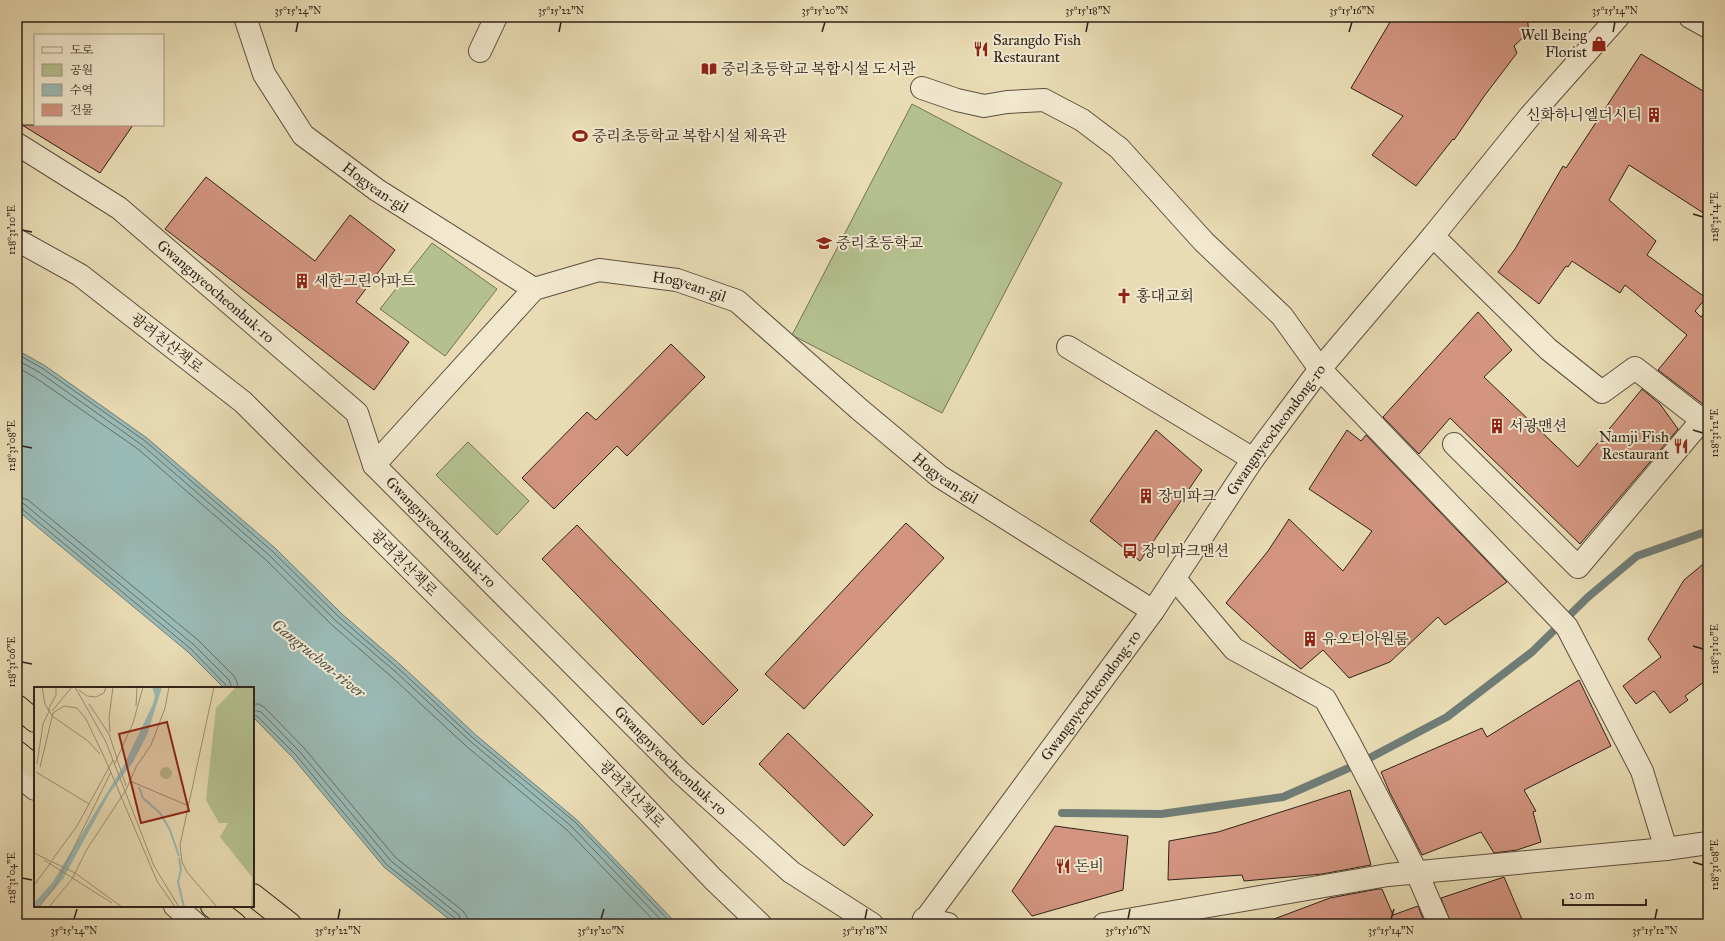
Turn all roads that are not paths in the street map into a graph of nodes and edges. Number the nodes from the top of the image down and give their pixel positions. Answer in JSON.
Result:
{"nodes":[{"id":1,"x":245,"y":17,"type":"edge"},
{"id":2,"x":496,"y":17,"type":"edge"},
{"id":3,"x":1618,"y":17,"type":"edge"},
{"id":4,"x":1690,"y":17,"type":"edge"},
{"id":5,"x":1708,"y":27,"type":"edge"},
{"id":6,"x":480,"y":51,"type":"dead end"},
{"id":7,"x":922,"y":88,"type":"dead end"},
{"id":8,"x":17,"y":144,"type":"edge"},
{"id":9,"x":1433,"y":236,"type":"junction"},
{"id":10,"x":17,"y":240,"type":"edge"},
{"id":11,"x":534,"y":289,"type":"junction"},
{"id":12,"x":1068,"y":347,"type":"dead end"},
{"id":13,"x":1320,"y":369,"type":"junction"},
{"id":14,"x":1454,"y":444,"type":"dead end"},
{"id":15,"x":1253,"y":459,"type":"junction"},
{"id":16,"x":374,"y":465,"type":"junction"},
{"id":17,"x":1175,"y":579,"type":"junction"},
{"id":18,"x":1153,"y":612,"type":"junction"},
{"id":19,"x":17,"y":706,"type":"edge"},
{"id":20,"x":34,"y":720,"type":"edge"},
{"id":21,"x":17,"y":752,"type":"edge"},
{"id":22,"x":34,"y":766,"type":"edge"},
{"id":23,"x":17,"y":774,"type":"edge"},
{"id":24,"x":34,"y":788,"type":"edge"},
{"id":25,"x":1708,"y":843,"type":"edge"},
{"id":26,"x":1666,"y":850,"type":"junction"},
{"id":27,"x":1417,"y":873,"type":"junction"},
{"id":28,"x":254,"y":896,"type":"edge"},
{"id":29,"x":176,"y":907,"type":"edge"},
{"id":30,"x":213,"y":907,"type":"edge"},
{"id":31,"x":923,"y":921,"type":"edge"},
{"id":32,"x":196,"y":924,"type":"edge"},
{"id":33,"x":235,"y":924,"type":"edge"},
{"id":34,"x":290,"y":924,"type":"edge"},
{"id":35,"x":760,"y":924,"type":"edge"},
{"id":36,"x":872,"y":924,"type":"edge"},
{"id":37,"x":948,"y":924,"type":"edge"},
{"id":38,"x":1104,"y":924,"type":"edge"},
{"id":39,"x":1439,"y":924,"type":"edge"}],
"edges":[{"from":1,"to":11,"type":"street","name":"Hogyean-gil"},
{"from":2,"to":6,"type":"street"},
{"from":3,"to":9,"type":"street","name":"Gwangnyeocheondong-ro"},
{"from":4,"to":5,"type":"street"},
{"from":7,"to":13,"type":"street"},
{"from":8,"to":16,"type":"street","name":"Gwangnyeocheonbuk-ro"},
{"from":9,"to":13,"type":"street","name":"Gwangnyeocheondong-ro"},
{"from":9,"to":14,"type":"street"},
{"from":10,"to":35,"type":"street","name":"광려천산책로"},
{"from":11,"to":16,"type":"street"},
{"from":11,"to":18,"type":"street","name":"Hogyean-gil"},
{"from":12,"to":15,"type":"street"},
{"from":13,"to":15,"type":"street","name":"Gwangnyeocheondong-ro"},
{"from":13,"to":26,"type":"street"},
{"from":15,"to":17,"type":"street","name":"Gwangnyeocheondong-ro"},
{"from":16,"to":36,"type":"street","name":"Gwangnyeocheonbuk-ro"},
{"from":17,"to":18,"type":"street","name":"Gwangnyeocheondong-ro"},
{"from":17,"to":27,"type":"street"},
{"from":18,"to":31,"type":"street","name":"Gwangnyeocheondong-ro"},
{"from":19,"to":20,"type":"highway"},
{"from":21,"to":22,"type":"highway"},
{"from":23,"to":24,"type":"street"},
{"from":25,"to":26,"type":"street"},
{"from":26,"to":27,"type":"street"},
{"from":27,"to":38,"type":"street"},
{"from":27,"to":39,"type":"street"},
{"from":28,"to":34,"type":"highway"},
{"from":29,"to":32,"type":"street"},
{"from":30,"to":33,"type":"highway"},
{"from":31,"to":37,"type":"street"}]}
